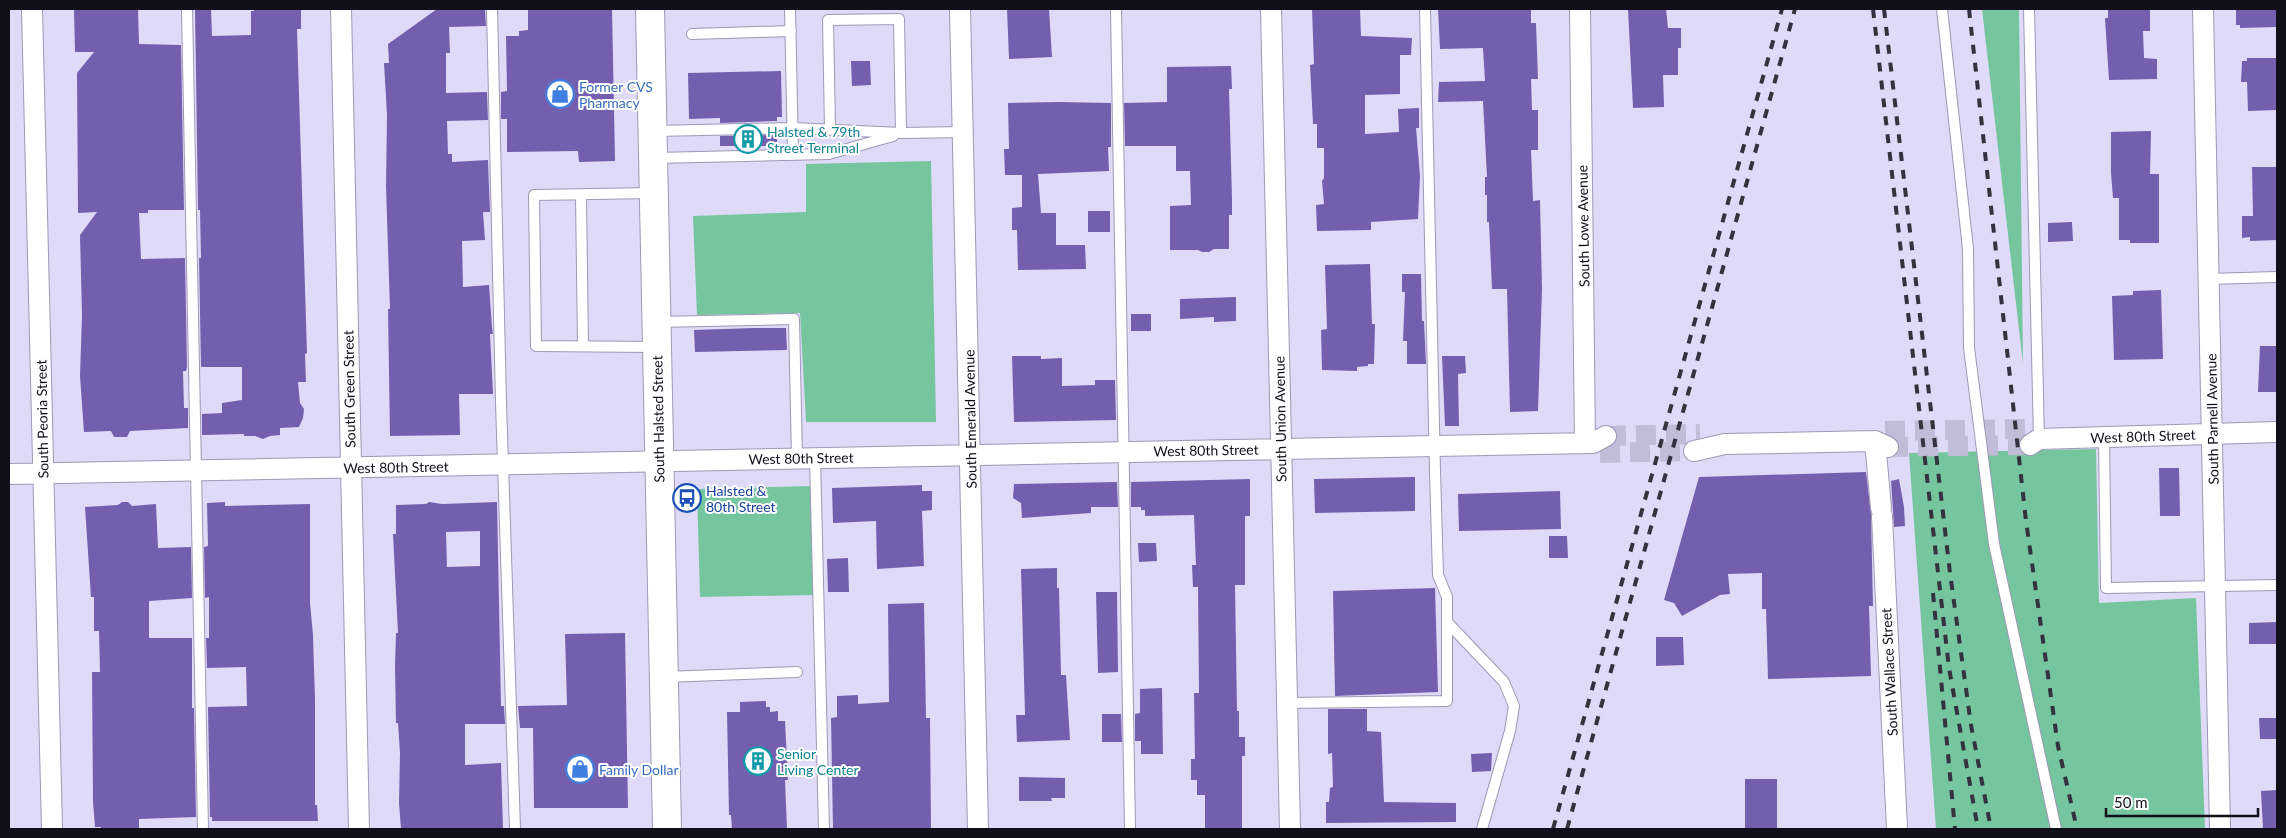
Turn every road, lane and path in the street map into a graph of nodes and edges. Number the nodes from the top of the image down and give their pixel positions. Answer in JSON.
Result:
{"nodes":[{"id":1,"x":32,"y":9,"type":"edge"},
{"id":2,"x":187,"y":9,"type":"edge"},
{"id":3,"x":341,"y":9,"type":"edge"},
{"id":4,"x":492,"y":9,"type":"edge"},
{"id":5,"x":650,"y":9,"type":"edge"},
{"id":6,"x":790,"y":9,"type":"edge"},
{"id":7,"x":960,"y":9,"type":"edge"},
{"id":8,"x":1116,"y":9,"type":"edge"},
{"id":9,"x":1271,"y":9,"type":"edge"},
{"id":10,"x":1426,"y":9,"type":"edge"},
{"id":11,"x":1580,"y":9,"type":"edge"},
{"id":12,"x":1942,"y":9,"type":"edge"},
{"id":13,"x":2029,"y":9,"type":"edge"},
{"id":14,"x":2203,"y":9,"type":"edge"},
{"id":15,"x":791,"y":31,"type":"junction"},
{"id":16,"x":692,"y":34,"type":"dead end"},
{"id":17,"x":793,"y":128,"type":"junction"},
{"id":18,"x":830,"y":129,"type":"junction"},
{"id":19,"x":653,"y":131,"type":"junction"},
{"id":20,"x":963,"y":132,"type":"junction"},
{"id":21,"x":901,"y":133,"type":"junction"},
{"id":22,"x":793,"y":155,"type":"junction"},
{"id":23,"x":653,"y":158,"type":"junction"},
{"id":24,"x":654,"y":193,"type":"junction"},
{"id":25,"x":581,"y":195,"type":"junction"},
{"id":26,"x":2277,"y":278,"type":"edge"},
{"id":27,"x":2209,"y":279,"type":"junction"},
{"id":28,"x":656,"y":334,"type":"junction"},
{"id":29,"x":583,"y":346,"type":"junction"},
{"id":30,"x":2277,"y":432,"type":"edge"},
{"id":31,"x":2212,"y":434,"type":"junction"},
{"id":32,"x":2032,"y":437,"type":"joint"},
{"id":33,"x":2104,"y":437,"type":"junction"},
{"id":34,"x":1697,"y":442,"type":"tunnel mouth"},
{"id":35,"x":1596,"y":443,"type":"joint"},
{"id":36,"x":1434,"y":446,"type":"junction"},
{"id":37,"x":1281,"y":448,"type":"junction"},
{"id":38,"x":1124,"y":451,"type":"junction"},
{"id":39,"x":971,"y":454,"type":"junction"},
{"id":40,"x":806,"y":458,"type":"junction"},
{"id":41,"x":659,"y":461,"type":"junction"},
{"id":42,"x":504,"y":464,"type":"junction"},
{"id":43,"x":351,"y":468,"type":"junction"},
{"id":44,"x":195,"y":470,"type":"junction"},
{"id":45,"x":44,"y":473,"type":"junction"},
{"id":46,"x":9,"y":474,"type":"edge"},
{"id":47,"x":2277,"y":585,"type":"edge"},
{"id":48,"x":2215,"y":586,"type":"junction"},
{"id":49,"x":1447,"y":622,"type":"junction"},
{"id":50,"x":797,"y":672,"type":"dead end"},
{"id":51,"x":664,"y":677,"type":"junction"},
{"id":52,"x":1287,"y":703,"type":"junction"},
{"id":53,"x":52,"y":829,"type":"edge"},
{"id":54,"x":203,"y":829,"type":"edge"},
{"id":55,"x":359,"y":829,"type":"edge"},
{"id":56,"x":515,"y":829,"type":"edge"},
{"id":57,"x":667,"y":829,"type":"edge"},
{"id":58,"x":824,"y":829,"type":"edge"},
{"id":59,"x":978,"y":829,"type":"edge"},
{"id":60,"x":1130,"y":829,"type":"edge"},
{"id":61,"x":1290,"y":829,"type":"edge"},
{"id":62,"x":1482,"y":829,"type":"edge"},
{"id":63,"x":1897,"y":829,"type":"edge"},
{"id":64,"x":2056,"y":829,"type":"edge"},
{"id":65,"x":2220,"y":829,"type":"edge"}],
"edges":[{"from":1,"to":45,"type":"street","name":"South Peoria Street"},
{"from":2,"to":44,"type":"lane"},
{"from":3,"to":43,"type":"street","name":"South Green Street"},
{"from":4,"to":42,"type":"lane"},
{"from":5,"to":19,"type":"main road","name":"South Halsted Street"},
{"from":6,"to":15,"type":"lane"},
{"from":7,"to":20,"type":"street","name":"South Emerald Avenue"},
{"from":8,"to":38,"type":"lane"},
{"from":9,"to":37,"type":"street","name":"South Union Avenue"},
{"from":10,"to":36,"type":"lane"},
{"from":11,"to":35,"type":"street","name":"South Lowe Avenue"},
{"from":12,"to":64,"type":"lane"},
{"from":13,"to":32,"type":"lane"},
{"from":14,"to":27,"type":"street","name":"South Parnell Avenue"},
{"from":15,"to":16,"type":"lane"},
{"from":15,"to":17,"type":"lane"},
{"from":17,"to":18,"type":"lane"},
{"from":17,"to":19,"type":"lane"},
{"from":17,"to":22,"type":"lane"},
{"from":18,"to":21,"type":"lane"},
{"from":18,"to":21,"type":"lane"},
{"from":19,"to":23,"type":"main road","name":"South Halsted Street"},
{"from":20,"to":21,"type":"lane"},
{"from":20,"to":39,"type":"street","name":"South Emerald Avenue"},
{"from":21,"to":22,"type":"lane"},
{"from":22,"to":23,"type":"lane"},
{"from":23,"to":24,"type":"main road","name":"South Halsted Street"},
{"from":24,"to":25,"type":"lane"},
{"from":24,"to":28,"type":"main road","name":"South Halsted Street"},
{"from":25,"to":29,"type":"lane"},
{"from":25,"to":29,"type":"lane"},
{"from":26,"to":27,"type":"lane"},
{"from":27,"to":31,"type":"street","name":"South Parnell Avenue"},
{"from":28,"to":29,"type":"lane"},
{"from":28,"to":40,"type":"lane"},
{"from":28,"to":41,"type":"main road","name":"South Halsted Street"},
{"from":30,"to":31,"type":"street","name":"West 80th Street"},
{"from":31,"to":33,"type":"street","name":"West 80th Street"},
{"from":31,"to":48,"type":"street","name":"South Parnell Avenue"},
{"from":32,"to":33,"type":"street","name":"West 80th Street"},
{"from":33,"to":48,"type":"lane"},
{"from":34,"to":63,"type":"street","name":"South Wallace Street"},
{"from":35,"to":36,"type":"street","name":"West 80th Street"},
{"from":36,"to":37,"type":"street","name":"West 80th Street"},
{"from":36,"to":49,"type":"lane"},
{"from":37,"to":38,"type":"street","name":"West 80th Street"},
{"from":37,"to":52,"type":"street","name":"South Union Avenue"},
{"from":38,"to":39,"type":"street","name":"West 80th Street"},
{"from":38,"to":60,"type":"lane"},
{"from":39,"to":40,"type":"street","name":"West 80th Street"},
{"from":39,"to":59,"type":"street","name":"South Emerald Avenue"},
{"from":40,"to":41,"type":"street","name":"West 80th Street"},
{"from":40,"to":58,"type":"lane"},
{"from":41,"to":42,"type":"street","name":"West 80th Street"},
{"from":41,"to":51,"type":"main road","name":"South Halsted Street"},
{"from":42,"to":43,"type":"street","name":"West 80th Street"},
{"from":42,"to":56,"type":"lane"},
{"from":43,"to":44,"type":"street","name":"West 80th Street"},
{"from":43,"to":55,"type":"street","name":"South Green Street"},
{"from":44,"to":45,"type":"street","name":"West 80th Street"},
{"from":44,"to":54,"type":"lane"},
{"from":45,"to":46,"type":"street","name":"West 80th Street"},
{"from":45,"to":53,"type":"street","name":"South Peoria Street"},
{"from":47,"to":48,"type":"lane"},
{"from":48,"to":65,"type":"street","name":"South Parnell Avenue"},
{"from":49,"to":52,"type":"lane"},
{"from":49,"to":62,"type":"lane"},
{"from":50,"to":51,"type":"lane"},
{"from":51,"to":57,"type":"main road","name":"South Halsted Street"},
{"from":52,"to":61,"type":"street","name":"South Union Avenue"}]}
